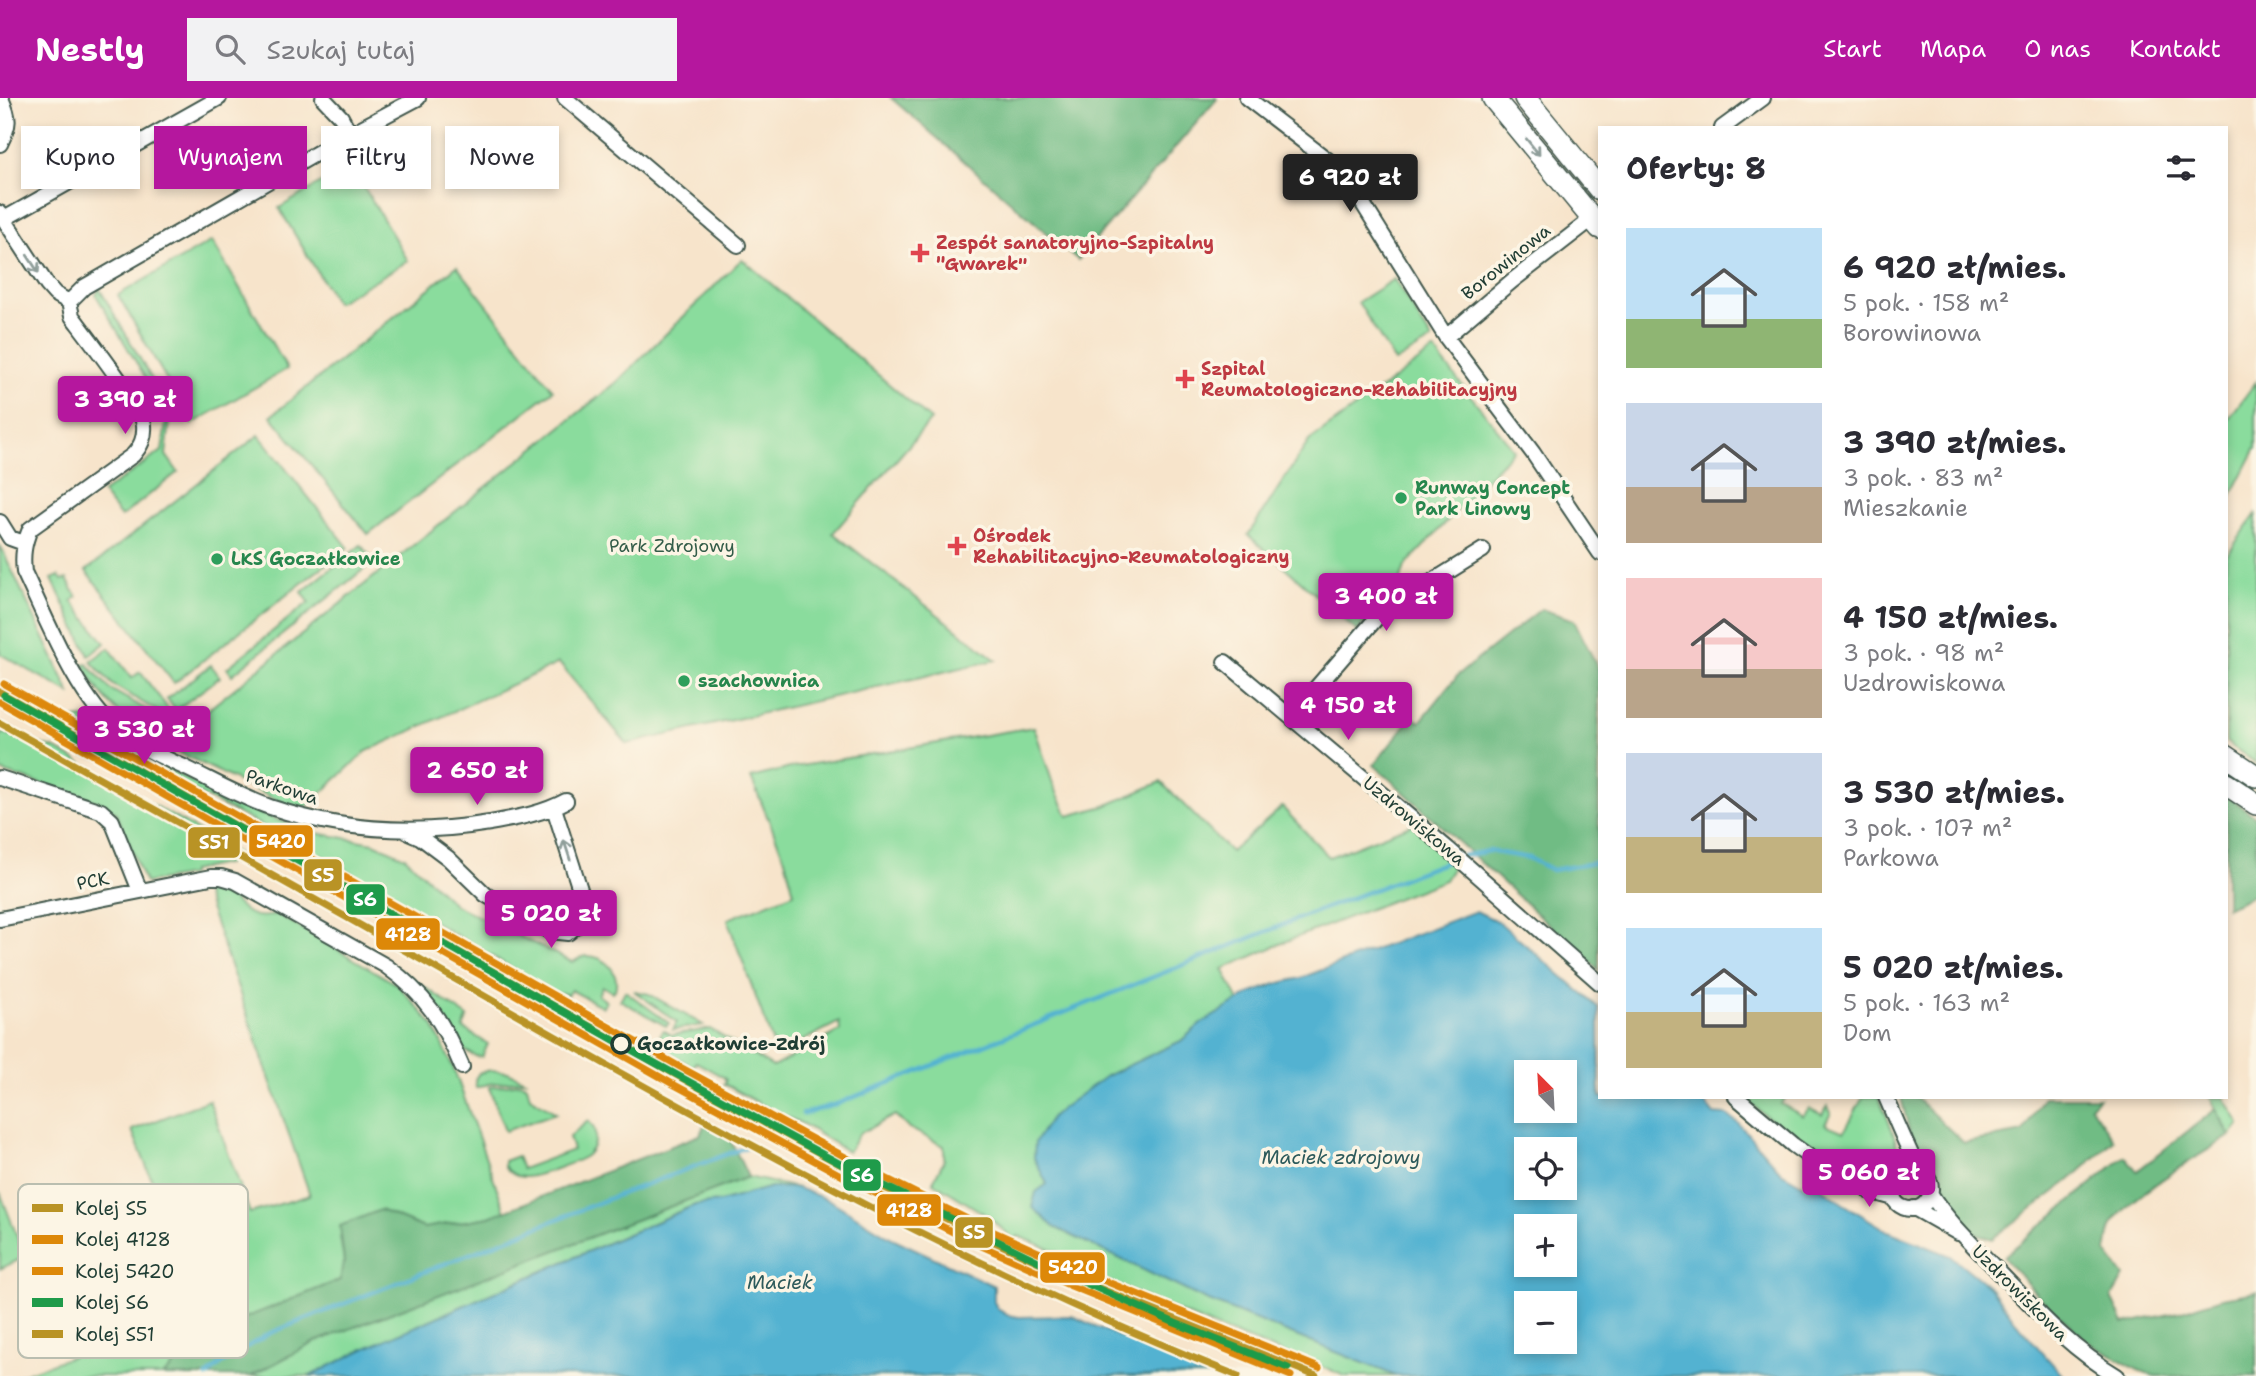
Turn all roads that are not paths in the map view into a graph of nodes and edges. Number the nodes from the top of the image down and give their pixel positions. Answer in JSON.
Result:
{"nodes":[{"id":1,"x":1,"y":98,"type":"edge"},
{"id":2,"x":219,"y":98,"type":"edge"},
{"id":3,"x":323,"y":98,"type":"edge"},
{"id":4,"x":418,"y":98,"type":"edge"},
{"id":5,"x":565,"y":98,"type":"edge"},
{"id":6,"x":1247,"y":98,"type":"edge"},
{"id":7,"x":1493,"y":98,"type":"edge"},
{"id":8,"x":1525,"y":98,"type":"edge"},
{"id":9,"x":1763,"y":98,"type":"edge"},
{"id":10,"x":346,"y":126,"type":"edge"},
{"id":11,"x":365,"y":126,"type":"edge"},
{"id":12,"x":1725,"y":126,"type":"edge"},
{"id":13,"x":0,"y":144,"type":"edge"},
{"id":14,"x":321,"y":151,"type":"edge"},
{"id":15,"x":1598,"y":188,"type":"edge"},
{"id":16,"x":2,"y":216,"type":"edge"},
{"id":17,"x":1597,"y":217,"type":"edge"},
{"id":18,"x":738,"y":245,"type":"dead end"},
{"id":19,"x":69,"y":302,"type":"junction"},
{"id":20,"x":1446,"y":337,"type":"junction"},
{"id":21,"x":0,"y":523,"type":"edge"},
{"id":22,"x":24,"y":543,"type":"junction"},
{"id":23,"x":1483,"y":550,"type":"dead end"},
{"id":24,"x":1598,"y":550,"type":"edge"},
{"id":25,"x":1225,"y":662,"type":"dead end"},
{"id":26,"x":1291,"y":717,"type":"junction"},
{"id":27,"x":2228,"y":756,"type":"edge"},
{"id":28,"x":2256,"y":776,"type":"edge"},
{"id":29,"x":0,"y":778,"type":"edge"},
{"id":30,"x":2228,"y":785,"type":"edge"},
{"id":31,"x":2256,"y":804,"type":"edge"},
{"id":32,"x":405,"y":831,"type":"junction"},
{"id":33,"x":140,"y":891,"type":"junction"},
{"id":34,"x":0,"y":919,"type":"edge"},
{"id":35,"x":1598,"y":981,"type":"edge"},
{"id":36,"x":461,"y":1067,"type":"dead end"},
{"id":37,"x":1738,"y":1099,"type":"edge"},
{"id":38,"x":1887,"y":1099,"type":"edge"},
{"id":39,"x":1905,"y":1144,"type":"junction"},
{"id":40,"x":1919,"y":1171,"type":"junction"},
{"id":41,"x":1896,"y":1177,"type":"junction"},
{"id":42,"x":1863,"y":1185,"type":"junction"},
{"id":43,"x":1930,"y":1193,"type":"junction"},
{"id":44,"x":1894,"y":1198,"type":"junction"},
{"id":45,"x":1914,"y":1208,"type":"junction"},
{"id":46,"x":1959,"y":1233,"type":"junction"},
{"id":47,"x":2117,"y":1376,"type":"edge"}],
"edges":[{"from":1,"to":13,"type":"street"},
{"from":2,"to":16,"type":"street"},
{"from":3,"to":10,"type":"street"},
{"from":4,"to":11,"type":"street"},
{"from":5,"to":18,"type":"street"},
{"from":6,"to":20,"type":"street"},
{"from":7,"to":17,"type":"main road","one_way":true},
{"from":8,"to":15,"type":"main road"},
{"from":9,"to":12,"type":"street"},
{"from":14,"to":19,"type":"street"},
{"from":16,"to":19,"type":"street","one_way":true},
{"from":17,"to":20,"type":"street","name":"Borowinowa"},
{"from":19,"to":22,"type":"street"},
{"from":20,"to":24,"type":"street"},
{"from":21,"to":22,"type":"street"},
{"from":22,"to":32,"type":"street","name":"Parkowa"},
{"from":23,"to":26,"type":"street"},
{"from":25,"to":26,"type":"street","name":"Uzdrowiskowa"},
{"from":26,"to":35,"type":"street","name":"Uzdrowiskowa"},
{"from":27,"to":28,"type":"main road"},
{"from":29,"to":33,"type":"street"},
{"from":30,"to":31,"type":"main road"},
{"from":32,"to":32,"type":"street","name":"Parkowa","one_way":true},
{"from":33,"to":34,"type":"street","name":"PCK"},
{"from":33,"to":36,"type":"street","name":"PCK"},
{"from":37,"to":42,"type":"street"},
{"from":38,"to":39,"type":"street"},
{"from":39,"to":40,"type":"street"},
{"from":39,"to":41,"type":"street"},
{"from":40,"to":41,"type":"street"},
{"from":40,"to":43,"type":"street"},
{"from":41,"to":42,"type":"street"},
{"from":41,"to":44,"type":"street"},
{"from":42,"to":44,"type":"street"},
{"from":43,"to":45,"type":"street"},
{"from":43,"to":46,"type":"street","name":"Uzdrowiskowa"},
{"from":44,"to":45,"type":"street"},
{"from":45,"to":46,"type":"street","name":"Uzdrowiskowa"},
{"from":46,"to":47,"type":"street","name":"Uzdrowiskowa"}]}
